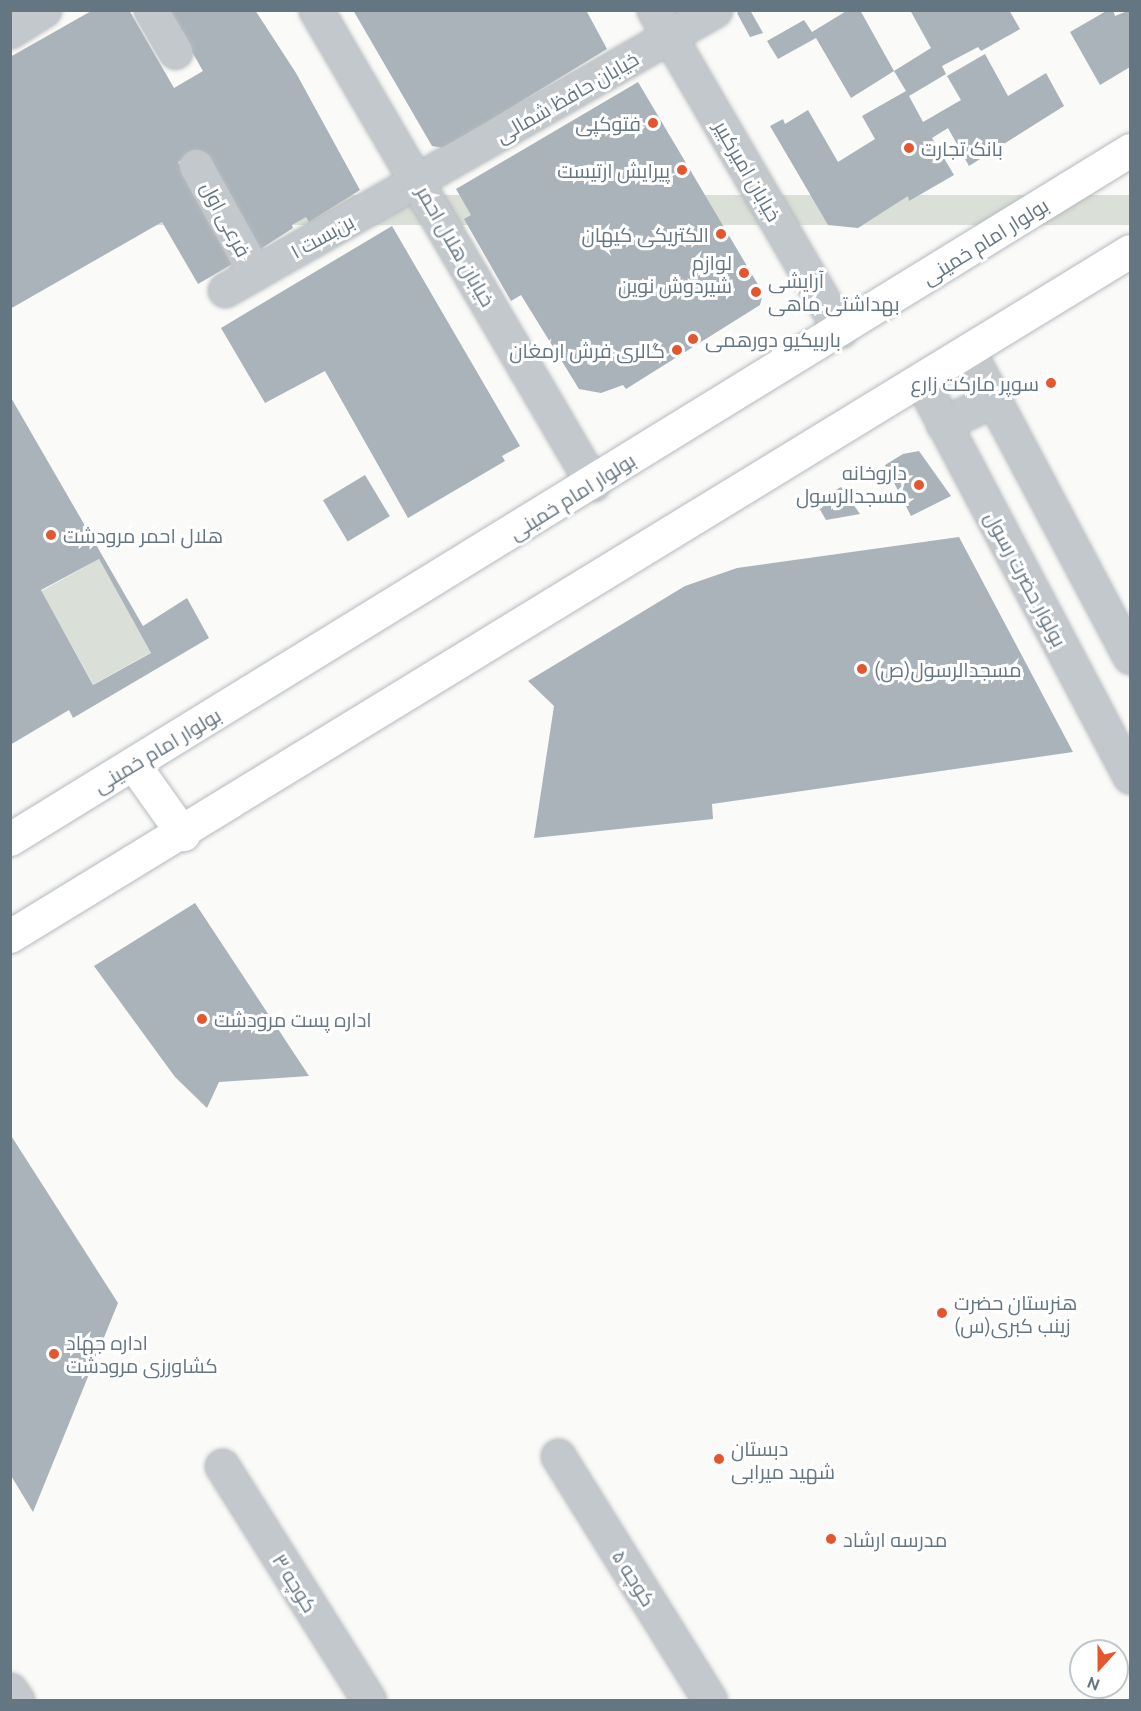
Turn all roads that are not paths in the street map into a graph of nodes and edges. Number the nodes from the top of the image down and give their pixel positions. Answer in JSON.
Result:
{"nodes":[{"id":1,"x":44,"y":10,"type":"edge"},
{"id":2,"x":151,"y":10,"type":"edge"},
{"id":3,"x":316,"y":10,"type":"edge"},
{"id":4,"x":715,"y":10,"type":"edge"},
{"id":5,"x":662,"y":24,"type":"edge"},
{"id":6,"x":10,"y":31,"type":"edge"},
{"id":7,"x":175,"y":51,"type":"dead end"},
{"id":8,"x":1131,"y":150,"type":"edge"},
{"id":9,"x":196,"y":166,"type":"dead end"},
{"id":10,"x":419,"y":183,"type":"junction"},
{"id":11,"x":1131,"y":251,"type":"edge"},
{"id":12,"x":255,"y":273,"type":"junction"},
{"id":13,"x":225,"y":290,"type":"dead end"},
{"id":14,"x":841,"y":331,"type":"junction"},
{"id":15,"x":968,"y":351,"type":"junction"},
{"id":16,"x":922,"y":382,"type":"junction"},
{"id":17,"x":993,"y":400,"type":"junction"},
{"id":18,"x":943,"y":424,"type":"junction"},
{"id":19,"x":593,"y":484,"type":"junction"},
{"id":20,"x":1131,"y":657,"type":"edge"},
{"id":21,"x":134,"y":765,"type":"junction"},
{"id":22,"x":1131,"y":777,"type":"edge"},
{"id":23,"x":183,"y":834,"type":"junction"},
{"id":24,"x":10,"y":839,"type":"edge"},
{"id":25,"x":10,"y":936,"type":"edge"},
{"id":26,"x":558,"y":1456,"type":"dead end"},
{"id":27,"x":222,"y":1466,"type":"dead end"},
{"id":28,"x":10,"y":1690,"type":"edge"},
{"id":29,"x":17,"y":1701,"type":"edge"},
{"id":30,"x":369,"y":1701,"type":"edge"},
{"id":31,"x":710,"y":1701,"type":"edge"}],
"edges":[{"from":1,"to":6,"type":"street"},
{"from":2,"to":7,"type":"street"},
{"from":3,"to":10,"type":"street","name":"خیابان هلال احمر"},
{"from":4,"to":5,"type":"street","name":"خیابان حافظ شمالی"},
{"from":5,"to":10,"type":"street","name":"خیابان حافظ شمالی"},
{"from":5,"to":14,"type":"street","name":"خیابان امیرکبیر"},
{"from":8,"to":14,"type":"main road","name":"بولوار امام خمینی"},
{"from":9,"to":12,"type":"street","name":"فرعی اول"},
{"from":10,"to":12,"type":"street","name":"بن‌بست ۱"},
{"from":10,"to":19,"type":"street","name":"خیابان هلال احمر"},
{"from":11,"to":15,"type":"main road"},
{"from":12,"to":13,"type":"street","name":"بن‌بست ۱"},
{"from":14,"to":19,"type":"main road","name":"بولوار امام خمینی"},
{"from":15,"to":16,"type":"main road"},
{"from":15,"to":17,"type":"street"},
{"from":16,"to":18,"type":"street","name":"بولوار حضرت رسول"},
{"from":16,"to":23,"type":"main road"},
{"from":17,"to":18,"type":"street"},
{"from":17,"to":20,"type":"street"},
{"from":18,"to":22,"type":"street","name":"بولوار حضرت رسول"},
{"from":19,"to":21,"type":"main road","name":"بولوار امام خمینی"},
{"from":21,"to":23,"type":"main road"},
{"from":21,"to":24,"type":"main road","name":"بولوار امام خمینی"},
{"from":23,"to":25,"type":"main road"},
{"from":26,"to":31,"type":"street","name":"کوچه ۵"},
{"from":27,"to":30,"type":"street","name":"کوچه ۳"},
{"from":28,"to":29,"type":"street"}]}
